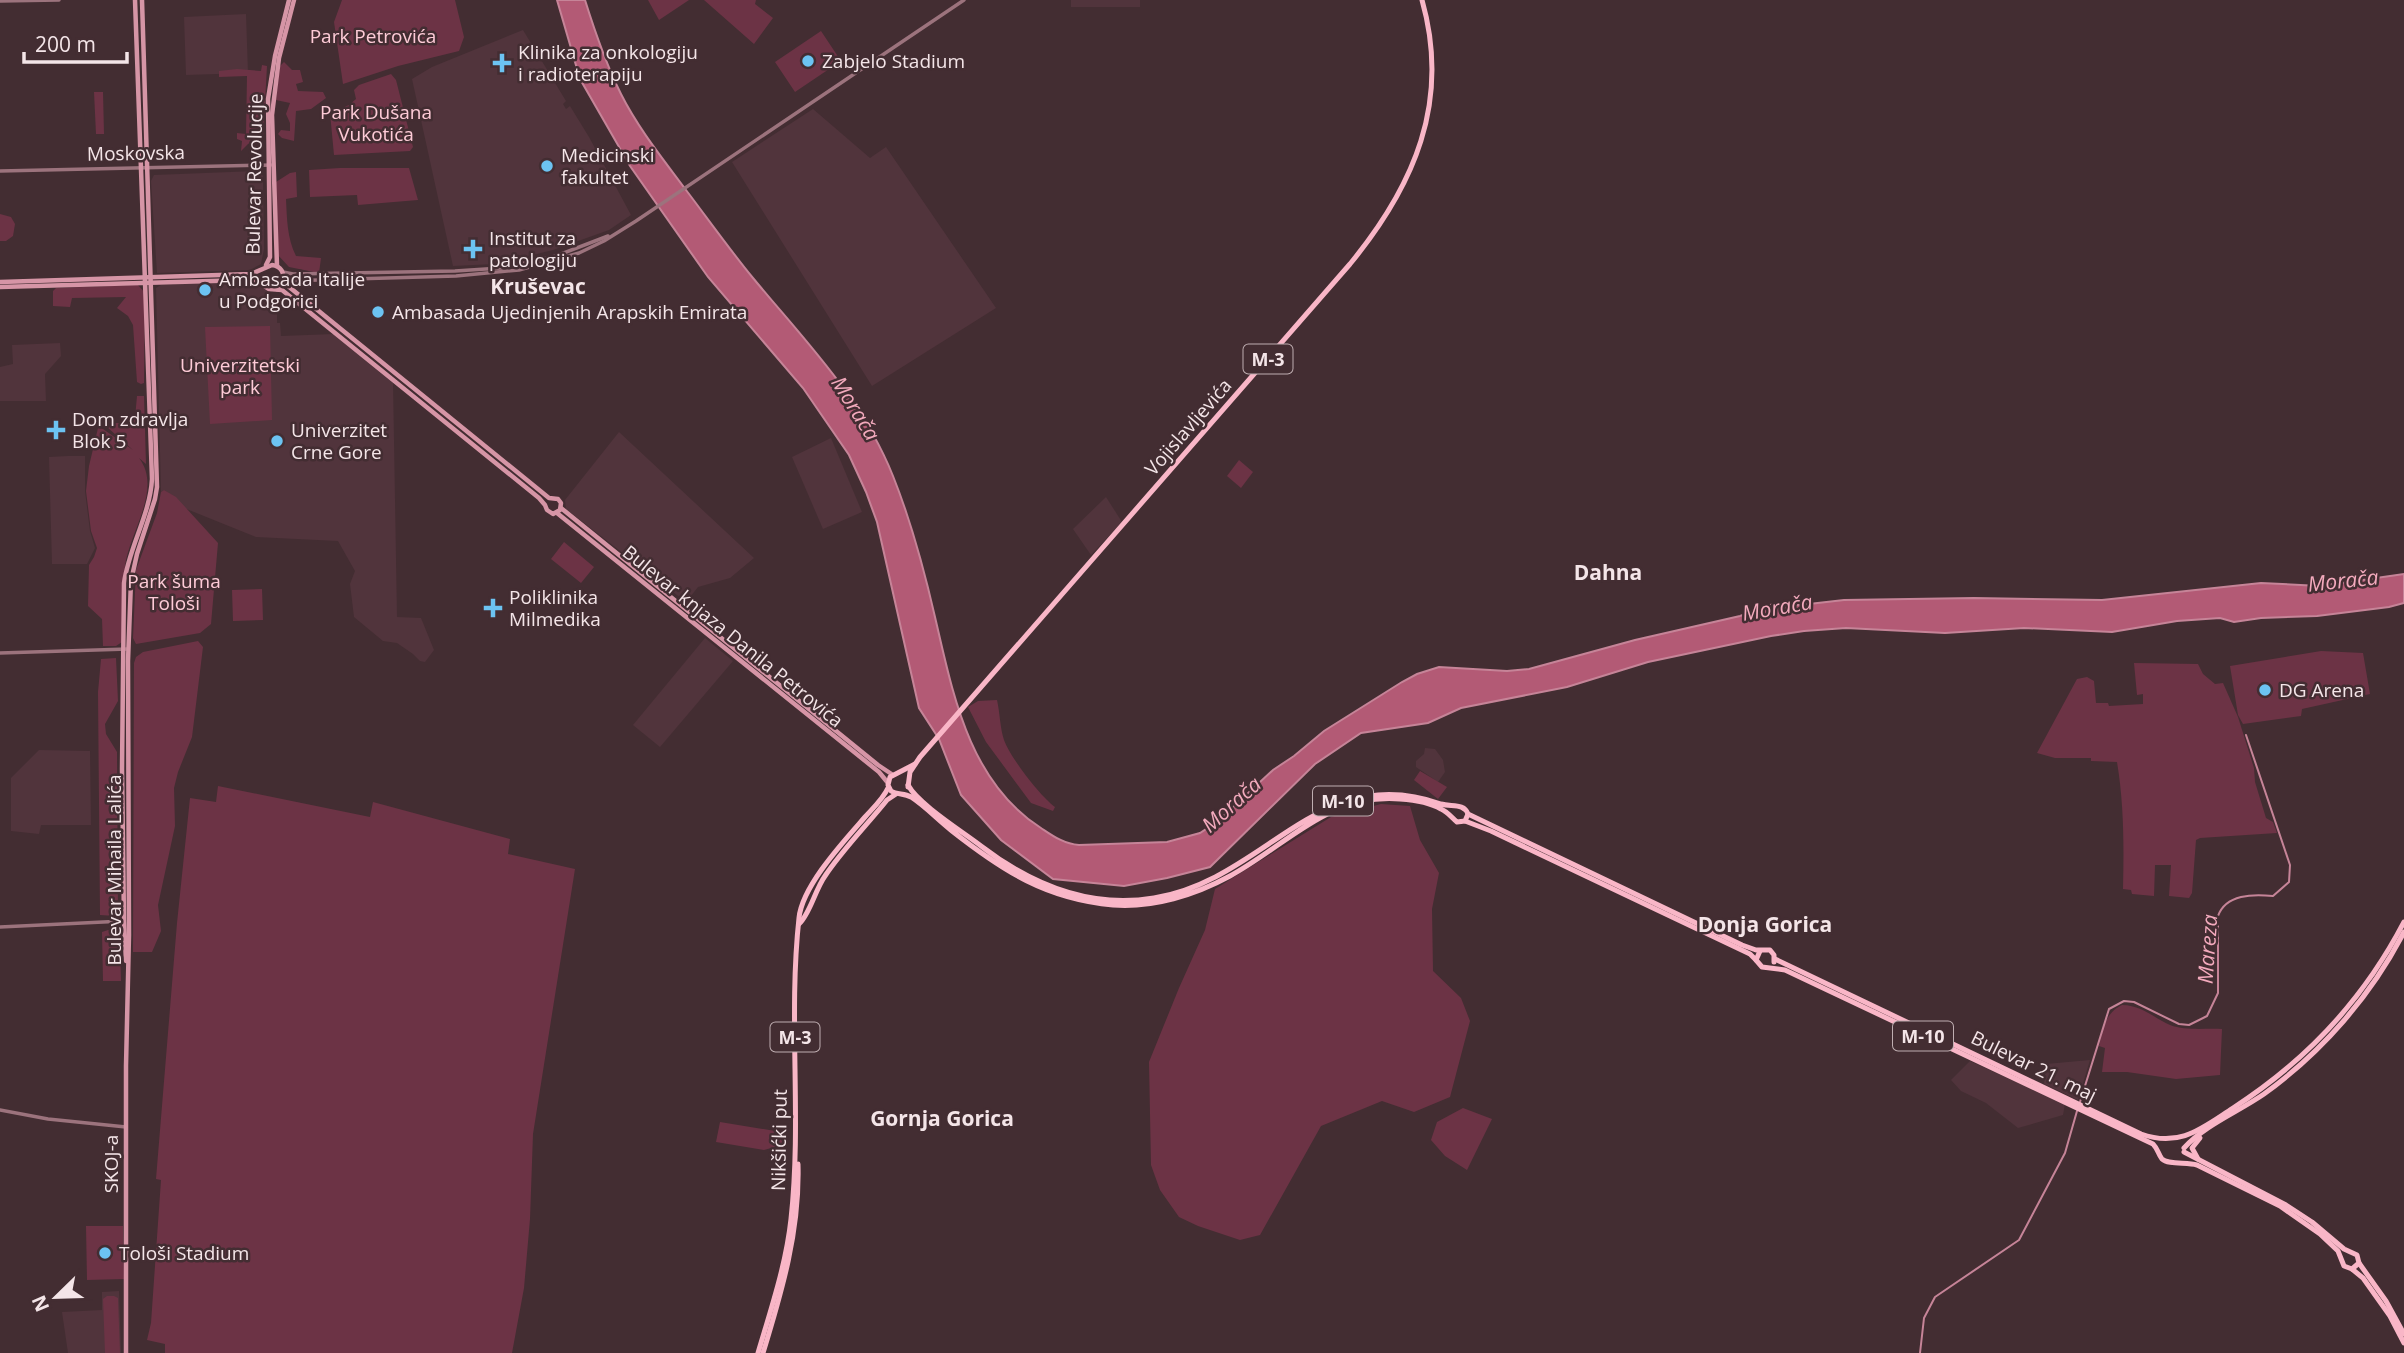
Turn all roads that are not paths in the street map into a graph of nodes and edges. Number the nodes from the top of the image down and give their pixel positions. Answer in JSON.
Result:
{"nodes":[{"id":1,"x":59,"y":0,"type":"edge"},
{"id":2,"x":135,"y":0,"type":"edge"},
{"id":3,"x":142,"y":0,"type":"edge"},
{"id":4,"x":292,"y":0,"type":"edge"},
{"id":5,"x":964,"y":0,"type":"edge"},
{"id":6,"x":1422,"y":0,"type":"edge"},
{"id":7,"x":0,"y":1,"type":"edge"},
{"id":8,"x":270,"y":165,"type":"junction"},
{"id":9,"x":140,"y":167,"type":"junction"},
{"id":10,"x":147,"y":167,"type":"junction"},
{"id":11,"x":0,"y":171,"type":"edge"},
{"id":12,"x":613,"y":234,"type":"junction"},
{"id":13,"x":277,"y":266,"type":"junction"},
{"id":14,"x":264,"y":268,"type":"junction"},
{"id":15,"x":283,"y":272,"type":"junction"},
{"id":16,"x":151,"y":280,"type":"junction"},
{"id":17,"x":144,"y":281,"type":"junction"},
{"id":18,"x":284,"y":281,"type":"junction"},
{"id":19,"x":0,"y":282,"type":"edge"},
{"id":20,"x":262,"y":284,"type":"junction"},
{"id":21,"x":0,"y":288,"type":"edge"},
{"id":22,"x":276,"y":289,"type":"junction"},
{"id":23,"x":550,"y":498,"type":"junction"},
{"id":24,"x":545,"y":505,"type":"junction"},
{"id":25,"x":561,"y":508,"type":"junction"},
{"id":26,"x":557,"y":513,"type":"junction"},
{"id":27,"x":125,"y":649,"type":"junction"},
{"id":28,"x":0,"y":653,"type":"edge"},
{"id":29,"x":915,"y":764,"type":"junction"},
{"id":30,"x":896,"y":774,"type":"junction"},
{"id":31,"x":908,"y":783,"type":"junction"},
{"id":32,"x":888,"y":785,"type":"junction"},
{"id":33,"x":899,"y":794,"type":"junction"},
{"id":34,"x":1456,"y":807,"type":"junction"},
{"id":35,"x":1468,"y":814,"type":"junction"},
{"id":36,"x":1452,"y":817,"type":"junction"},
{"id":37,"x":1465,"y":821,"type":"junction"},
{"id":38,"x":976,"y":846,"type":"junction"},
{"id":39,"x":126,"y":921,"type":"junction"},
{"id":40,"x":2404,"y":922,"type":"edge"},
{"id":41,"x":799,"y":924,"type":"junction"},
{"id":42,"x":0,"y":927,"type":"edge"},
{"id":43,"x":2404,"y":932,"type":"edge"},
{"id":44,"x":1760,"y":951,"type":"junction"},
{"id":45,"x":1775,"y":959,"type":"junction"},
{"id":46,"x":1756,"y":960,"type":"junction"},
{"id":47,"x":1769,"y":967,"type":"junction"},
{"id":48,"x":127,"y":975,"type":"joint"},
{"id":49,"x":0,"y":1110,"type":"edge"},
{"id":50,"x":125,"y":1128,"type":"junction"},
{"id":51,"x":2202,"y":1134,"type":"junction"},
{"id":52,"x":2171,"y":1138,"type":"junction"},
{"id":53,"x":2159,"y":1150,"type":"junction"},
{"id":54,"x":2184,"y":1150,"type":"junction"},
{"id":55,"x":2200,"y":1161,"type":"junction"},
{"id":56,"x":2177,"y":1162,"type":"junction"},
{"id":57,"x":2350,"y":1252,"type":"junction"},
{"id":58,"x":2343,"y":1260,"type":"junction"},
{"id":59,"x":2359,"y":1264,"type":"junction"},
{"id":60,"x":2353,"y":1269,"type":"junction"},
{"id":61,"x":2404,"y":1334,"type":"edge"},
{"id":62,"x":2404,"y":1343,"type":"edge"},
{"id":63,"x":125,"y":1353,"type":"edge"},
{"id":64,"x":761,"y":1353,"type":"edge"}],
"edges":[{"from":1,"to":7,"type":"street"},
{"from":2,"to":9,"type":"main road","name":"Bulevar Mihaila Lalića"},
{"from":3,"to":10,"type":"main road","name":"Bulevar Mihaila Lalića"},
{"from":4,"to":8,"type":"main road","name":"Bulevar Revolucije"},
{"from":5,"to":12,"type":"street"},
{"from":6,"to":29,"type":"main road","name":"Vojislavljevića","number":"M-3"},
{"from":8,"to":10,"type":"street","name":"Moskovska"},
{"from":8,"to":13,"type":"main road","name":"Bulevar Revolucije"},
{"from":8,"to":14,"type":"main road","name":"Bulevar Revolucije"},
{"from":9,"to":10,"type":"street","name":"Moskovska"},
{"from":9,"to":11,"type":"street","name":"Moskovska"},
{"from":9,"to":17,"type":"main road","name":"Bulevar Mihaila Lalića"},
{"from":10,"to":16,"type":"main road","name":"Bulevar Mihaila Lalića"},
{"from":12,"to":15,"type":"street"},
{"from":12,"to":18,"type":"street"},
{"from":13,"to":14,"type":"main road"},
{"from":13,"to":15,"type":"main road"},
{"from":14,"to":16,"type":"main road"},
{"from":14,"to":20,"type":"main road"},
{"from":15,"to":18,"type":"main road"},
{"from":16,"to":17,"type":"main road"},
{"from":16,"to":20,"type":"main road"},
{"from":16,"to":27,"type":"main road","name":"Bulevar Mihaila Lalića"},
{"from":17,"to":19,"type":"main road"},
{"from":17,"to":21,"type":"main road"},
{"from":17,"to":27,"type":"main road","name":"Bulevar Mihaila Lalića"},
{"from":18,"to":22,"type":"main road"},
{"from":18,"to":23,"type":"main road","name":"Bulevar knjaza Danila Petrovića"},
{"from":20,"to":22,"type":"main road"},
{"from":22,"to":24,"type":"main road","name":"Bulevar knjaza Danila Petrovića"},
{"from":23,"to":24,"type":"main road"},
{"from":23,"to":25,"type":"main road","name":"Bulevar knjaza Danila Petrovića"},
{"from":24,"to":26,"type":"main road","name":"Bulevar knjaza Danila Petrovića"},
{"from":25,"to":26,"type":"main road"},
{"from":25,"to":30,"type":"main road","name":"Bulevar knjaza Danila Petrovića"},
{"from":26,"to":32,"type":"main road","name":"Bulevar knjaza Danila Petrovića"},
{"from":27,"to":28,"type":"street"},
{"from":27,"to":39,"type":"main road","name":"Bulevar Mihaila Lalića"},
{"from":29,"to":30,"type":"main road","number":"M-3"},
{"from":29,"to":31,"type":"main road","number":"M-3"},
{"from":30,"to":31,"type":"main road"},
{"from":30,"to":32,"type":"main road","number":"M-3"},
{"from":31,"to":33,"type":"main road","number":"M-3"},
{"from":31,"to":38,"type":"main road","name":"Bulevar 21. maj","number":"M-10"},
{"from":32,"to":33,"type":"main road"},
{"from":32,"to":41,"type":"main road","name":"Nikšićki put","number":"M-3"},
{"from":33,"to":38,"type":"main road","name":"Bulevar 21. maj","number":"M-10"},
{"from":33,"to":41,"type":"main road","name":"Nikšićki put","number":"M-3"},
{"from":34,"to":35,"type":"main road","name":"Bulevar 21. maj","number":"M-10"},
{"from":34,"to":36,"type":"main road"},
{"from":34,"to":38,"type":"main road","name":"Bulevar 21. maj","number":"M-10"},
{"from":35,"to":37,"type":"main road"},
{"from":35,"to":44,"type":"main road","name":"Bulevar 21. maj","number":"M-10"},
{"from":36,"to":37,"type":"main road","name":"Bulevar 21. maj","number":"M-10"},
{"from":36,"to":38,"type":"main road","name":"Bulevar 21. maj","number":"M-10"},
{"from":37,"to":46,"type":"main road","name":"Bulevar 21. maj","number":"M-10"},
{"from":39,"to":42,"type":"street"},
{"from":39,"to":48,"type":"main road","name":"Bulevar Mihaila Lalića"},
{"from":40,"to":52,"type":"main road"},
{"from":41,"to":64,"type":"main road","name":"Nikšićki put","number":"M-3"},
{"from":43,"to":51,"type":"main road"},
{"from":44,"to":45,"type":"main road","name":"Bulevar 21. maj","number":"M-10"},
{"from":44,"to":46,"type":"main road"},
{"from":45,"to":47,"type":"main road"},
{"from":45,"to":52,"type":"main road","name":"Bulevar 21. maj","number":"M-10"},
{"from":46,"to":47,"type":"main road","name":"Bulevar 21. maj","number":"M-10"},
{"from":47,"to":53,"type":"main road","name":"Bulevar 21. maj","number":"M-10"},
{"from":48,"to":50,"type":"main road","name":"SKOJ-a"},
{"from":49,"to":50,"type":"street"},
{"from":50,"to":63,"type":"main road","name":"SKOJ-a"},
{"from":51,"to":54,"type":"main road"},
{"from":51,"to":55,"type":"main road"},
{"from":52,"to":53,"type":"main road"},
{"from":52,"to":54,"type":"main road"},
{"from":53,"to":56,"type":"main road","number":"M-10"},
{"from":54,"to":55,"type":"main road"},
{"from":54,"to":56,"type":"main road"},
{"from":55,"to":57,"type":"main road"},
{"from":56,"to":58,"type":"main road","number":"M-10"},
{"from":57,"to":58,"type":"main road"},
{"from":57,"to":59,"type":"main road"},
{"from":58,"to":60,"type":"main road","number":"M-10"},
{"from":59,"to":60,"type":"main road"},
{"from":59,"to":61,"type":"main road"},
{"from":60,"to":62,"type":"main road","number":"M-10"}]}
